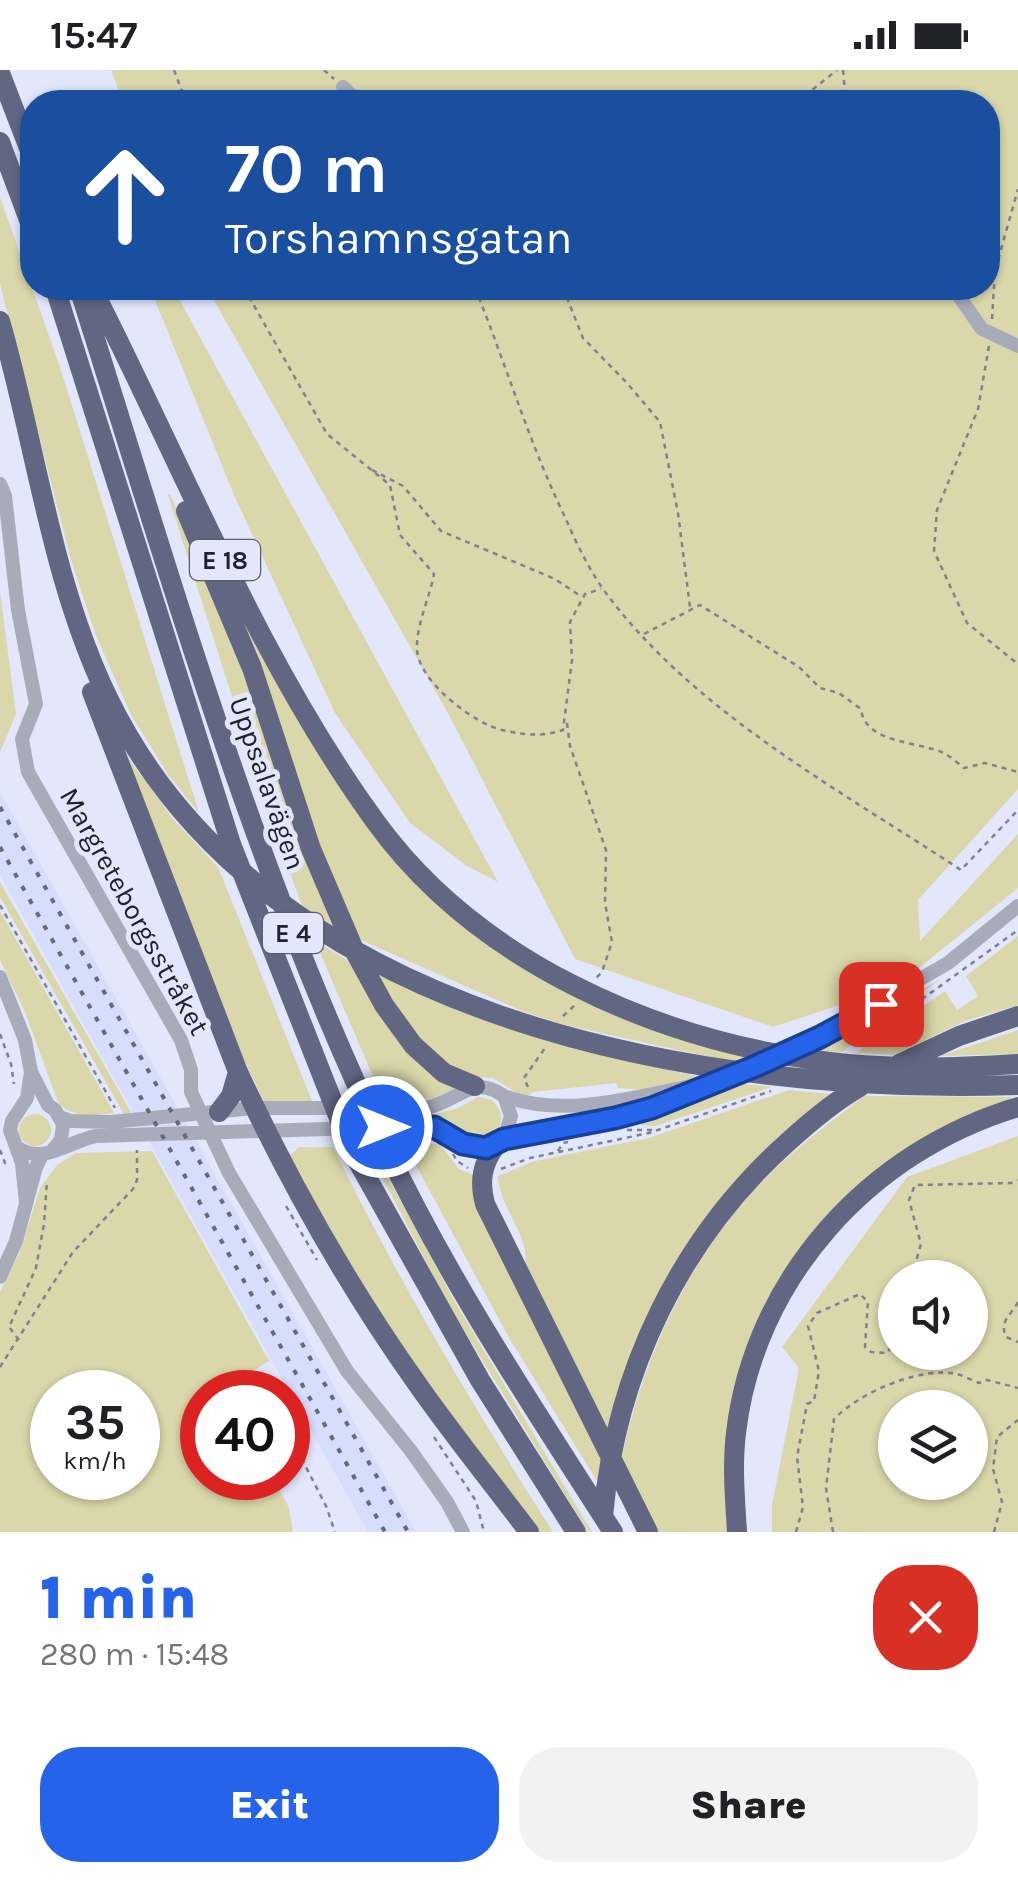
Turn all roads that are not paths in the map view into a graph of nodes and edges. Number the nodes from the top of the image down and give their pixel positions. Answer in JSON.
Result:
{"nodes":[{"id":1,"x":0,"y":72,"type":"edge"},
{"id":2,"x":343,"y":86,"type":"dead end"},
{"id":3,"x":347,"y":90,"type":"edge"},
{"id":4,"x":20,"y":124,"type":"edge"},
{"id":5,"x":0,"y":142,"type":"edge"},
{"id":6,"x":20,"y":196,"type":"edge"},
{"id":7,"x":59,"y":300,"type":"edge"},
{"id":8,"x":83,"y":300,"type":"edge"},
{"id":9,"x":95,"y":300,"type":"edge"},
{"id":10,"x":96,"y":300,"type":"edge"},
{"id":11,"x":960,"y":300,"type":"edge"},
{"id":12,"x":0,"y":320,"type":"edge"},
{"id":13,"x":1018,"y":346,"type":"edge"},
{"id":14,"x":0,"y":484,"type":"edge"},
{"id":15,"x":55,"y":540,"type":"junction"},
{"id":16,"x":1018,"y":906,"type":"edge"},
{"id":17,"x":0,"y":977,"type":"edge"},
{"id":18,"x":1018,"y":1016,"type":"edge"},
{"id":19,"x":1018,"y":1064,"type":"edge"},
{"id":20,"x":31,"y":1072,"type":"junction"},
{"id":21,"x":238,"y":1072,"type":"junction"},
{"id":22,"x":721,"y":1079,"type":"junction"},
{"id":23,"x":475,"y":1086,"type":"junction"},
{"id":24,"x":1018,"y":1086,"type":"edge"},
{"id":25,"x":504,"y":1096,"type":"junction"},
{"id":26,"x":48,"y":1105,"type":"junction"},
{"id":27,"x":23,"y":1106,"type":"junction"},
{"id":28,"x":1018,"y":1107,"type":"edge"},
{"id":29,"x":254,"y":1108,"type":"junction"},
{"id":30,"x":219,"y":1112,"type":"junction"},
{"id":31,"x":60,"y":1116,"type":"junction"},
{"id":32,"x":113,"y":1129,"type":"junction"},
{"id":33,"x":266,"y":1132,"type":"junction"},
{"id":34,"x":500,"y":1142,"type":"junction"},
{"id":35,"x":17,"y":1147,"type":"junction"},
{"id":36,"x":47,"y":1154,"type":"junction"},
{"id":37,"x":26,"y":1202,"type":"junction"},
{"id":38,"x":0,"y":1277,"type":"edge"},
{"id":39,"x":463,"y":1532,"type":"edge"},
{"id":40,"x":529,"y":1532,"type":"edge"},
{"id":41,"x":576,"y":1532,"type":"edge"},
{"id":42,"x":601,"y":1532,"type":"edge"},
{"id":43,"x":614,"y":1532,"type":"edge"},
{"id":44,"x":648,"y":1532,"type":"edge"},
{"id":45,"x":737,"y":1532,"type":"edge"}],
"edges":[{"from":1,"to":4,"type":"highway"},
{"from":2,"to":3,"type":"street"},
{"from":5,"to":6,"type":"highway"},
{"from":7,"to":41,"type":"highway","name":"Uppsalavägen","number":"E 4"},
{"from":8,"to":43,"type":"highway","name":"Uppsalavägen","number":"E 4"},
{"from":9,"to":23,"type":"highway"},
{"from":10,"to":19,"type":"highway","number":"E 18"},
{"from":11,"to":13,"type":"street"},
{"from":12,"to":15,"type":"highway"},
{"from":14,"to":39,"type":"street","name":"Margreteborgsstråket"},
{"from":15,"to":21,"type":"highway"},
{"from":15,"to":24,"type":"highway"},
{"from":16,"to":22,"type":"street"},
{"from":17,"to":20,"type":"street"},
{"from":18,"to":42,"type":"highway"},
{"from":20,"to":26,"type":"street"},
{"from":20,"to":27,"type":"street"},
{"from":21,"to":29,"type":"highway"},
{"from":21,"to":30,"type":"highway"},
{"from":22,"to":25,"type":"street"},
{"from":22,"to":34,"type":"street"},
{"from":23,"to":25,"type":"street"},
{"from":23,"to":29,"type":"street"},
{"from":25,"to":34,"type":"street"},
{"from":26,"to":27,"type":"street"},
{"from":26,"to":31,"type":"street"},
{"from":27,"to":35,"type":"street"},
{"from":28,"to":45,"type":"highway"},
{"from":29,"to":30,"type":"street"},
{"from":29,"to":33,"type":"highway"},
{"from":30,"to":32,"type":"street"},
{"from":31,"to":32,"type":"street"},
{"from":31,"to":36,"type":"street"},
{"from":32,"to":33,"type":"street"},
{"from":32,"to":36,"type":"street"},
{"from":33,"to":34,"type":"street"},
{"from":33,"to":40,"type":"highway"},
{"from":34,"to":44,"type":"highway"},
{"from":35,"to":36,"type":"street"},
{"from":35,"to":37,"type":"street"},
{"from":36,"to":37,"type":"street"},
{"from":37,"to":38,"type":"street"}]}
